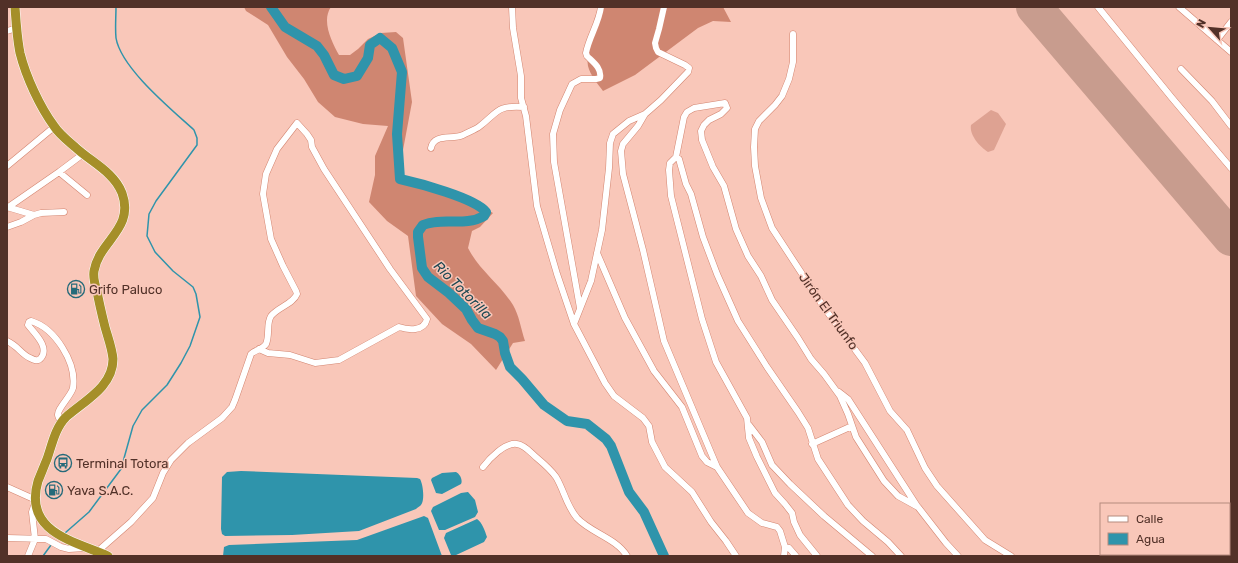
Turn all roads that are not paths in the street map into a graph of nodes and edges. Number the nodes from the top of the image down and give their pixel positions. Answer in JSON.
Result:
{"nodes":[{"id":1,"x":15,"y":7,"type":"edge"},
{"id":2,"x":512,"y":7,"type":"edge"},
{"id":3,"x":601,"y":7,"type":"edge"},
{"id":4,"x":664,"y":7,"type":"edge"},
{"id":5,"x":1098,"y":7,"type":"edge"},
{"id":6,"x":1179,"y":7,"type":"edge"},
{"id":7,"x":1231,"y":22,"type":"edge"},
{"id":8,"x":17,"y":28,"type":"junction"},
{"id":9,"x":7,"y":31,"type":"edge"},
{"id":10,"x":793,"y":34,"type":"dead end"},
{"id":11,"x":1217,"y":40,"type":"junction"},
{"id":12,"x":1231,"y":52,"type":"edge"},
{"id":13,"x":1181,"y":69,"type":"dead end"},
{"id":14,"x":524,"y":107,"type":"junction"},
{"id":15,"x":645,"y":114,"type":"junction"},
{"id":16,"x":1231,"y":126,"type":"edge"},
{"id":17,"x":54,"y":127,"type":"junction"},
{"id":18,"x":431,"y":148,"type":"dead end"},
{"id":19,"x":83,"y":154,"type":"junction"},
{"id":20,"x":676,"y":157,"type":"junction"},
{"id":21,"x":7,"y":166,"type":"edge"},
{"id":22,"x":1231,"y":168,"type":"edge"},
{"id":23,"x":59,"y":172,"type":"junction"},
{"id":24,"x":87,"y":195,"type":"dead end"},
{"id":25,"x":7,"y":208,"type":"edge"},
{"id":26,"x":64,"y":212,"type":"dead end"},
{"id":27,"x":34,"y":215,"type":"junction"},
{"id":28,"x":7,"y":226,"type":"edge"},
{"id":29,"x":597,"y":253,"type":"junction"},
{"id":30,"x":580,"y":310,"type":"junction"},
{"id":31,"x":574,"y":324,"type":"junction"},
{"id":32,"x":7,"y":341,"type":"edge"},
{"id":33,"x":259,"y":349,"type":"junction"},
{"id":34,"x":835,"y":390,"type":"junction"},
{"id":35,"x":62,"y":423,"type":"junction"},
{"id":36,"x":748,"y":423,"type":"junction"},
{"id":37,"x":852,"y":426,"type":"junction"},
{"id":38,"x":812,"y":444,"type":"junction"},
{"id":39,"x":483,"y":467,"type":"dead end"},
{"id":40,"x":717,"y":467,"type":"junction"},
{"id":41,"x":7,"y":486,"type":"edge"},
{"id":42,"x":36,"y":500,"type":"junction"},
{"id":43,"x":918,"y":507,"type":"junction"},
{"id":44,"x":7,"y":538,"type":"edge"},
{"id":45,"x":35,"y":539,"type":"junction"},
{"id":46,"x":785,"y":547,"type":"junction"},
{"id":47,"x":94,"y":550,"type":"junction"},
{"id":48,"x":28,"y":556,"type":"edge"},
{"id":49,"x":108,"y":556,"type":"edge"},
{"id":50,"x":627,"y":556,"type":"edge"},
{"id":51,"x":736,"y":556,"type":"edge"},
{"id":52,"x":784,"y":556,"type":"edge"},
{"id":53,"x":796,"y":556,"type":"edge"},
{"id":54,"x":817,"y":556,"type":"edge"},
{"id":55,"x":872,"y":556,"type":"edge"},
{"id":56,"x":901,"y":556,"type":"edge"},
{"id":57,"x":958,"y":556,"type":"edge"},
{"id":58,"x":1011,"y":556,"type":"edge"}],
"edges":[{"from":1,"to":8,"type":"highway"},
{"from":2,"to":14,"type":"street"},
{"from":3,"to":30,"type":"street"},
{"from":4,"to":15,"type":"street"},
{"from":5,"to":22,"type":"street"},
{"from":6,"to":11,"type":"street"},
{"from":7,"to":11,"type":"street"},
{"from":8,"to":9,"type":"street"},
{"from":8,"to":17,"type":"highway"},
{"from":10,"to":58,"type":"street","name":"Jirón El Triunfo"},
{"from":11,"to":12,"type":"street"},
{"from":13,"to":16,"type":"street"},
{"from":14,"to":18,"type":"street"},
{"from":14,"to":31,"type":"street"},
{"from":15,"to":29,"type":"street"},
{"from":15,"to":40,"type":"street"},
{"from":17,"to":19,"type":"highway"},
{"from":17,"to":21,"type":"street"},
{"from":19,"to":23,"type":"street"},
{"from":19,"to":35,"type":"highway"},
{"from":20,"to":34,"type":"street"},
{"from":20,"to":36,"type":"street"},
{"from":20,"to":38,"type":"street"},
{"from":23,"to":24,"type":"street"},
{"from":23,"to":25,"type":"street"},
{"from":25,"to":27,"type":"street"},
{"from":26,"to":27,"type":"street"},
{"from":27,"to":28,"type":"street"},
{"from":29,"to":30,"type":"street"},
{"from":29,"to":40,"type":"street"},
{"from":30,"to":31,"type":"street"},
{"from":31,"to":51,"type":"street"},
{"from":32,"to":35,"type":"street"},
{"from":33,"to":33,"type":"street"},
{"from":33,"to":47,"type":"street"},
{"from":34,"to":37,"type":"street"},
{"from":34,"to":43,"type":"street"},
{"from":35,"to":42,"type":"highway"},
{"from":36,"to":54,"type":"street"},
{"from":36,"to":55,"type":"street"},
{"from":37,"to":38,"type":"street"},
{"from":37,"to":43,"type":"street"},
{"from":38,"to":56,"type":"street"},
{"from":39,"to":50,"type":"street"},
{"from":40,"to":46,"type":"street"},
{"from":41,"to":42,"type":"street"},
{"from":42,"to":45,"type":"street"},
{"from":42,"to":47,"type":"highway"},
{"from":43,"to":57,"type":"street"},
{"from":44,"to":45,"type":"street"},
{"from":45,"to":47,"type":"street"},
{"from":45,"to":48,"type":"street"},
{"from":46,"to":52,"type":"street"},
{"from":46,"to":53,"type":"street"},
{"from":47,"to":49,"type":"highway"}]}
